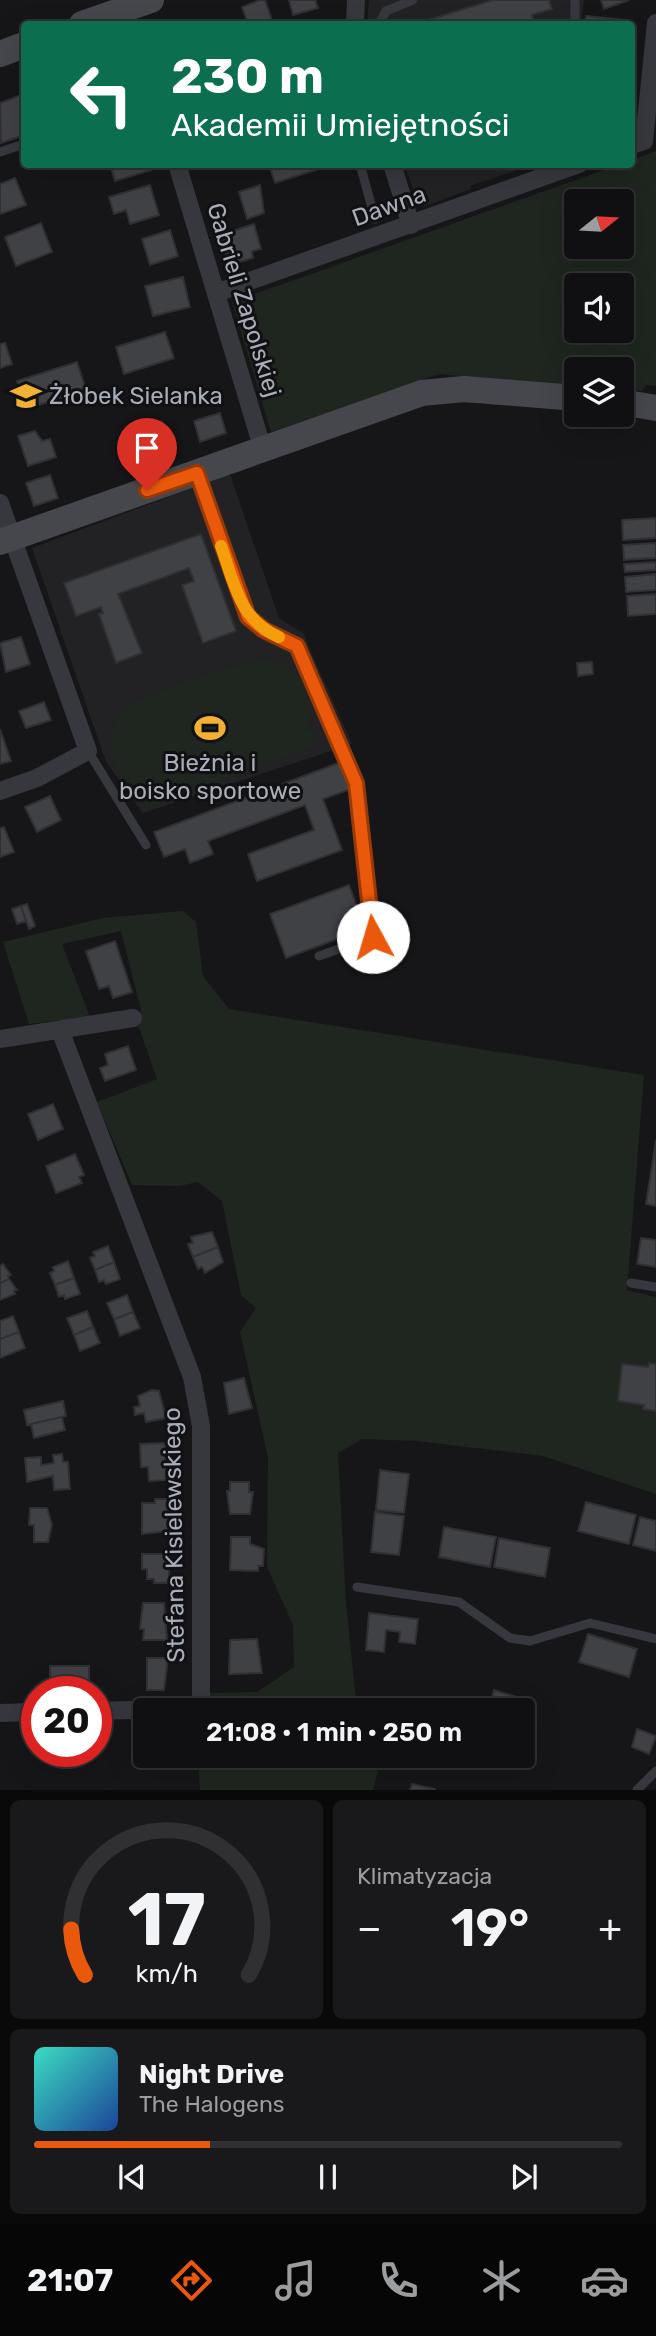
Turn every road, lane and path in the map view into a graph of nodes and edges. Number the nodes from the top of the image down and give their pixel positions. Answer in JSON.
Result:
{"nodes":[{"id":1,"x":356,"y":0,"type":"edge"},
{"id":2,"x":413,"y":0,"type":"edge"},
{"id":3,"x":575,"y":0,"type":"edge"},
{"id":4,"x":138,"y":11,"type":"edge"},
{"id":5,"x":95,"y":21,"type":"edge"},
{"id":6,"x":355,"y":21,"type":"edge"},
{"id":7,"x":381,"y":21,"type":"edge"},
{"id":8,"x":575,"y":21,"type":"edge"},
{"id":9,"x":656,"y":23,"type":"edge"},
{"id":10,"x":21,"y":46,"type":"edge"},
{"id":11,"x":0,"y":54,"type":"edge"},
{"id":12,"x":635,"y":144,"type":"edge"},
{"id":13,"x":21,"y":145,"type":"edge"},
{"id":14,"x":0,"y":152,"type":"edge"},
{"id":15,"x":178,"y":168,"type":"edge"},
{"id":16,"x":361,"y":168,"type":"edge"},
{"id":17,"x":393,"y":168,"type":"edge"},
{"id":18,"x":568,"y":168,"type":"edge"},
{"id":19,"x":375,"y":219,"type":"dead end"},
{"id":20,"x":411,"y":225,"type":"junction"},
{"id":21,"x":216,"y":293,"type":"junction"},
{"id":22,"x":564,"y":397,"type":"edge"},
{"id":23,"x":634,"y":404,"type":"edge"},
{"id":24,"x":656,"y":408,"type":"edge"},
{"id":25,"x":263,"y":450,"type":"junction"},
{"id":26,"x":197,"y":473,"type":"junction"},
{"id":27,"x":0,"y":503,"type":"edge"},
{"id":28,"x":6,"y":540,"type":"edge"},
{"id":29,"x":88,"y":751,"type":"junction"},
{"id":30,"x":0,"y":791,"type":"edge"},
{"id":31,"x":146,"y":845,"type":"dead end"},
{"id":32,"x":319,"y":956,"type":"dead end"},
{"id":33,"x":133,"y":1018,"type":"dead end"},
{"id":34,"x":60,"y":1030,"type":"junction"},
{"id":35,"x":0,"y":1039,"type":"edge"},
{"id":36,"x":631,"y":1283,"type":"dead end"},
{"id":37,"x":656,"y":1287,"type":"edge"},
{"id":38,"x":357,"y":1587,"type":"dead end"},
{"id":39,"x":656,"y":1639,"type":"edge"},
{"id":40,"x":112,"y":1711,"type":"edge"},
{"id":41,"x":21,"y":1712,"type":"edge"},
{"id":42,"x":0,"y":1713,"type":"edge"},
{"id":43,"x":656,"y":1771,"type":"edge"},
{"id":44,"x":637,"y":1790,"type":"edge"}],
"edges":[{"from":1,"to":6,"type":"street"},
{"from":2,"to":7,"type":"lane"},
{"from":3,"to":8,"type":"lane"},
{"from":4,"to":5,"type":"street"},
{"from":9,"to":12,"type":"street"},
{"from":10,"to":11,"type":"street"},
{"from":13,"to":14,"type":"lane"},
{"from":15,"to":21,"type":"street","name":"Gabrieli Zapolskiej"},
{"from":16,"to":19,"type":"lane"},
{"from":17,"to":20,"type":"street"},
{"from":18,"to":20,"type":"street","name":"Dawna"},
{"from":20,"to":21,"type":"street","name":"Dawna"},
{"from":21,"to":25,"type":"street","name":"Gabrieli Zapolskiej"},
{"from":22,"to":25,"type":"street"},
{"from":23,"to":24,"type":"street"},
{"from":25,"to":26,"type":"street"},
{"from":26,"to":28,"type":"street"},
{"from":26,"to":32,"type":"lane"},
{"from":27,"to":28,"type":"street"},
{"from":28,"to":29,"type":"street"},
{"from":29,"to":30,"type":"street"},
{"from":29,"to":31,"type":"lane"},
{"from":33,"to":34,"type":"street"},
{"from":34,"to":35,"type":"street"},
{"from":34,"to":40,"type":"street","name":"Stefana Kisielewskiego"},
{"from":36,"to":37,"type":"lane"},
{"from":38,"to":39,"type":"lane"},
{"from":41,"to":42,"type":"street"},
{"from":43,"to":44,"type":"lane"}]}
